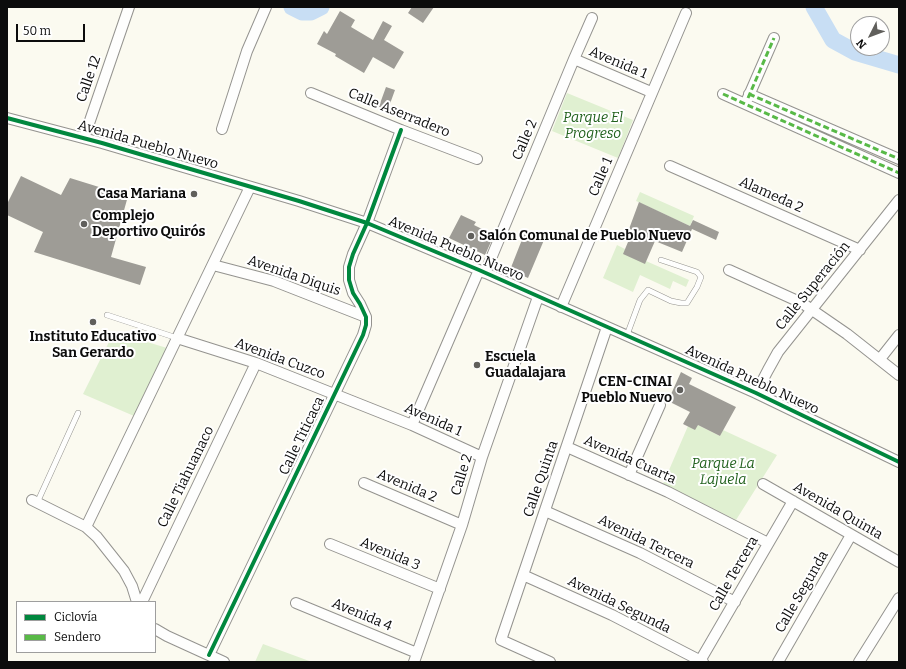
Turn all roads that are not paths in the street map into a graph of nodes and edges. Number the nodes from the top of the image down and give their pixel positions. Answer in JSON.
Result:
{"nodes":[{"id":1,"x":129,"y":7,"type":"edge"},
{"id":2,"x":266,"y":7,"type":"edge"},
{"id":3,"x":686,"y":13,"type":"dead end"},
{"id":4,"x":592,"y":18,"type":"dead end"},
{"id":5,"x":774,"y":38,"type":"dead end"},
{"id":6,"x":574,"y":59,"type":"junction"},
{"id":7,"x":651,"y":92,"type":"junction"},
{"id":8,"x":311,"y":93,"type":"dead end"},
{"id":9,"x":723,"y":94,"type":"dead end"},
{"id":10,"x":748,"y":99,"type":"junction"},
{"id":11,"x":7,"y":118,"type":"edge"},
{"id":12,"x":222,"y":129,"type":"dead end"},
{"id":13,"x":401,"y":130,"type":"junction"},
{"id":14,"x":84,"y":138,"type":"junction"},
{"id":15,"x":477,"y":159,"type":"dead end"},
{"id":16,"x":899,"y":159,"type":"edge"},
{"id":17,"x":670,"y":166,"type":"dead end"},
{"id":18,"x":899,"y":173,"type":"edge"},
{"id":19,"x":250,"y":187,"type":"junction"},
{"id":20,"x":899,"y":200,"type":"edge"},
{"id":21,"x":367,"y":223,"type":"junction"},
{"id":22,"x":860,"y":250,"type":"junction"},
{"id":23,"x":661,"y":260,"type":"dead end"},
{"id":24,"x":213,"y":264,"type":"junction"},
{"id":25,"x":729,"y":270,"type":"dead end"},
{"id":26,"x":482,"y":272,"type":"junction"},
{"id":27,"x":538,"y":297,"type":"junction"},
{"id":28,"x":561,"y":307,"type":"junction"},
{"id":29,"x":812,"y":310,"type":"junction"},
{"id":30,"x":108,"y":315,"type":"dead end"},
{"id":31,"x":366,"y":317,"type":"junction"},
{"id":32,"x":608,"y":327,"type":"junction"},
{"id":33,"x":627,"y":335,"type":"junction"},
{"id":34,"x":899,"y":336,"type":"edge"},
{"id":35,"x":178,"y":338,"type":"junction"},
{"id":36,"x":880,"y":359,"type":"junction"},
{"id":37,"x":256,"y":364,"type":"junction"},
{"id":38,"x":899,"y":375,"type":"edge"},
{"id":39,"x":756,"y":393,"type":"junction"},
{"id":40,"x":334,"y":394,"type":"junction"},
{"id":41,"x":660,"y":405,"type":"dead end"},
{"id":42,"x":372,"y":409,"type":"joint"},
{"id":43,"x":78,"y":413,"type":"dead end"},
{"id":44,"x":412,"y":425,"type":"junction"},
{"id":45,"x":567,"y":447,"type":"junction"},
{"id":46,"x":482,"y":457,"type":"junction"},
{"id":47,"x":898,"y":459,"type":"edge"},
{"id":48,"x":629,"y":475,"type":"junction"},
{"id":49,"x":364,"y":483,"type":"dead end"},
{"id":50,"x":763,"y":484,"type":"dead end"},
{"id":51,"x":34,"y":501,"type":"joint"},
{"id":52,"x":793,"y":501,"type":"junction"},
{"id":53,"x":545,"y":511,"type":"junction"},
{"id":54,"x":462,"y":525,"type":"junction"},
{"id":55,"x":86,"y":527,"type":"junction"},
{"id":56,"x":851,"y":535,"type":"junction"},
{"id":57,"x":330,"y":544,"type":"dead end"},
{"id":58,"x":768,"y":544,"type":"junction"},
{"id":59,"x":899,"y":562,"type":"edge"},
{"id":60,"x":523,"y":575,"type":"junction"},
{"id":61,"x":440,"y":589,"type":"junction"},
{"id":62,"x":899,"y":598,"type":"edge"},
{"id":63,"x":137,"y":601,"type":"edge"},
{"id":64,"x":142,"y":601,"type":"edge"},
{"id":65,"x":735,"y":602,"type":"junction"},
{"id":66,"x":296,"y":603,"type":"dead end"},
{"id":67,"x":156,"y":630,"type":"edge"},
{"id":68,"x":209,"y":655,"type":"junction"},
{"id":69,"x":416,"y":658,"type":"edge"},
{"id":70,"x":702,"y":661,"type":"edge"},
{"id":71,"x":224,"y":662,"type":"edge"},
{"id":72,"x":550,"y":662,"type":"edge"},
{"id":73,"x":778,"y":662,"type":"edge"},
{"id":74,"x":859,"y":662,"type":"edge"}],
"edges":[{"from":1,"to":14,"type":"street","name":"Calle 12"},
{"from":2,"to":12,"type":"street"},
{"from":3,"to":7,"type":"street","name":"Calle 1"},
{"from":4,"to":6,"type":"street","name":"Calle 2"},
{"from":5,"to":10,"type":"street"},
{"from":6,"to":7,"type":"street","name":"Avenida 1"},
{"from":6,"to":26,"type":"street","name":"Calle 2"},
{"from":7,"to":28,"type":"street","name":"Calle 1"},
{"from":8,"to":13,"type":"street","name":"Calle Aserradero"},
{"from":9,"to":10,"type":"street"},
{"from":10,"to":16,"type":"street"},
{"from":10,"to":18,"type":"street"},
{"from":11,"to":14,"type":"street","name":"Avenida Pueblo Nuevo"},
{"from":13,"to":15,"type":"street","name":"Calle Aserradero"},
{"from":13,"to":21,"type":"street"},
{"from":14,"to":19,"type":"street","name":"Avenida Pueblo Nuevo"},
{"from":17,"to":22,"type":"street","name":"Alameda 2"},
{"from":19,"to":21,"type":"street","name":"Avenida Pueblo Nuevo"},
{"from":19,"to":24,"type":"street"},
{"from":20,"to":22,"type":"street","name":"Calle Superación"},
{"from":21,"to":26,"type":"street","name":"Avenida Pueblo Nuevo"},
{"from":21,"to":31,"type":"street"},
{"from":22,"to":29,"type":"street","name":"Calle Superación"},
{"from":23,"to":33,"type":"lane"},
{"from":24,"to":31,"type":"street","name":"Avenida Diquis"},
{"from":24,"to":35,"type":"street"},
{"from":25,"to":29,"type":"street"},
{"from":26,"to":27,"type":"street","name":"Avenida Pueblo Nuevo"},
{"from":26,"to":44,"type":"street"},
{"from":27,"to":28,"type":"street","name":"Avenida Pueblo Nuevo"},
{"from":27,"to":46,"type":"street","name":"Calle 2"},
{"from":28,"to":32,"type":"street","name":"Avenida Pueblo Nuevo"},
{"from":29,"to":36,"type":"street"},
{"from":29,"to":39,"type":"street","name":"Calle Superación"},
{"from":30,"to":35,"type":"lane"},
{"from":31,"to":40,"type":"street","name":"Calle Titicaca"},
{"from":32,"to":33,"type":"street","name":"Avenida Pueblo Nuevo"},
{"from":32,"to":45,"type":"street","name":"Calle Quinta"},
{"from":33,"to":39,"type":"street","name":"Avenida Pueblo Nuevo"},
{"from":34,"to":36,"type":"street"},
{"from":35,"to":37,"type":"street","name":"Avenida Cuzco"},
{"from":35,"to":55,"type":"street"},
{"from":36,"to":38,"type":"street"},
{"from":37,"to":40,"type":"street","name":"Avenida Cuzco"},
{"from":37,"to":64,"type":"street","name":"Calle Tiahuanaco"},
{"from":39,"to":47,"type":"street","name":"Avenida Pueblo Nuevo"},
{"from":40,"to":42,"type":"street","name":"Avenida Cuzco"},
{"from":40,"to":68,"type":"street","name":"Calle Titicaca"},
{"from":41,"to":48,"type":"street"},
{"from":42,"to":44,"type":"street","name":"Avenida 1"},
{"from":43,"to":51,"type":"lane"},
{"from":44,"to":46,"type":"street","name":"Avenida 1"},
{"from":45,"to":48,"type":"street","name":"Avenida Cuarta"},
{"from":45,"to":53,"type":"street","name":"Calle Quinta"},
{"from":46,"to":54,"type":"street","name":"Calle 2"},
{"from":48,"to":58,"type":"street","name":"Avenida Cuarta"},
{"from":49,"to":54,"type":"street","name":"Avenida 2"},
{"from":50,"to":52,"type":"street","name":"Avenida Quinta"},
{"from":51,"to":55,"type":"street"},
{"from":52,"to":56,"type":"street","name":"Avenida Quinta"},
{"from":52,"to":58,"type":"street","name":"Calle Tercera"},
{"from":53,"to":60,"type":"street","name":"Calle Quinta"},
{"from":53,"to":65,"type":"street","name":"Avenida Tercera"},
{"from":54,"to":61,"type":"street","name":"Calle 2"},
{"from":55,"to":63,"type":"street"},
{"from":56,"to":59,"type":"street","name":"Avenida Quinta"},
{"from":56,"to":73,"type":"street","name":"Calle Segunda"},
{"from":57,"to":61,"type":"street","name":"Avenida 3"},
{"from":58,"to":65,"type":"street","name":"Calle Tercera"},
{"from":60,"to":70,"type":"street","name":"Avenida Segunda"},
{"from":60,"to":72,"type":"street","name":"Calle Quinta"},
{"from":61,"to":69,"type":"street","name":"Calle 2"},
{"from":62,"to":74,"type":"street"},
{"from":65,"to":70,"type":"street","name":"Calle Tercera"},
{"from":66,"to":69,"type":"street","name":"Avenida 4"},
{"from":67,"to":68,"type":"street"},
{"from":68,"to":71,"type":"street"}]}
